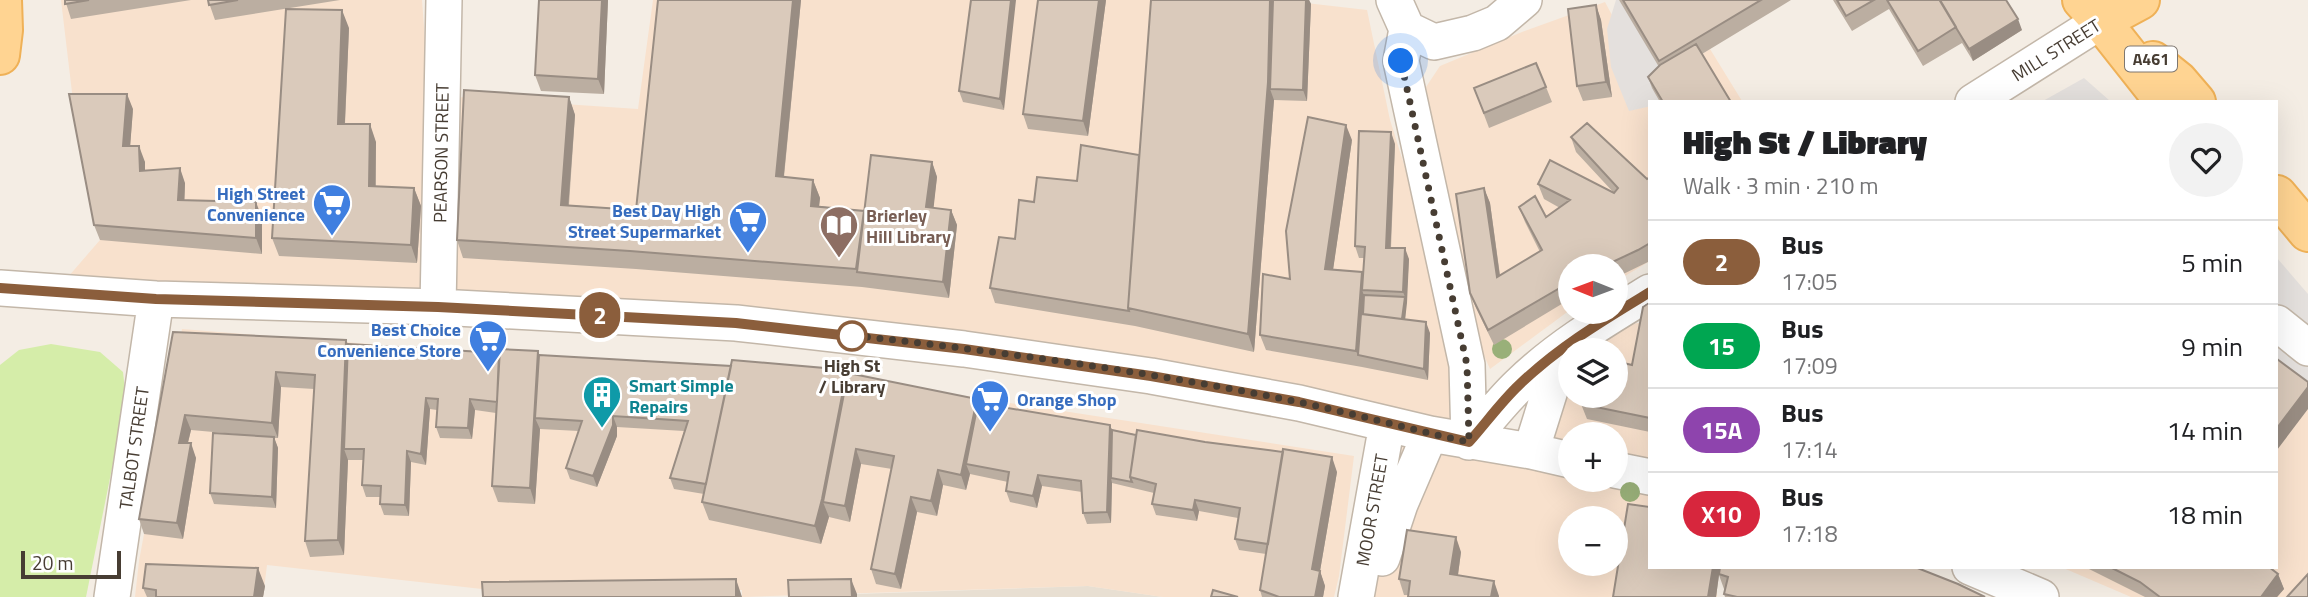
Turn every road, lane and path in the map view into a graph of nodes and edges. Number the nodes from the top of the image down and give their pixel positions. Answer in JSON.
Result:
{"nodes":[{"id":1,"x":2,"y":0,"type":"edge"},
{"id":2,"x":1524,"y":0,"type":"edge"},
{"id":3,"x":2140,"y":0,"type":"edge"},
{"id":4,"x":448,"y":1,"type":"edge"},
{"id":5,"x":2091,"y":10,"type":"edge"},
{"id":6,"x":1400,"y":15,"type":"edge"},
{"id":7,"x":0,"y":55,"type":"edge"},
{"id":8,"x":2020,"y":91,"type":"edge"},
{"id":9,"x":1982,"y":100,"type":"edge"},
{"id":10,"x":2163,"y":100,"type":"edge"},
{"id":11,"x":2194,"y":100,"type":"edge"},
{"id":12,"x":2278,"y":196,"type":"edge"},
{"id":13,"x":2308,"y":232,"type":"edge"},
{"id":14,"x":0,"y":288,"type":"edge"},
{"id":15,"x":1648,"y":293,"type":"edge"},
{"id":16,"x":156,"y":299,"type":"junction"},
{"id":17,"x":438,"y":307,"type":"junction"},
{"id":18,"x":2278,"y":324,"type":"edge"},
{"id":19,"x":1585,"y":338,"type":"edge"},
{"id":20,"x":2308,"y":348,"type":"edge"},
{"id":21,"x":1558,"y":357,"type":"edge"},
{"id":22,"x":1558,"y":374,"type":"edge"},
{"id":23,"x":1387,"y":424,"type":"junction"},
{"id":24,"x":1430,"y":434,"type":"junction"},
{"id":25,"x":1469,"y":442,"type":"junction"},
{"id":26,"x":1531,"y":451,"type":"junction"},
{"id":27,"x":1558,"y":457,"type":"edge"},
{"id":28,"x":1628,"y":473,"type":"edge"},
{"id":29,"x":1648,"y":477,"type":"edge"},
{"id":30,"x":1975,"y":569,"type":"edge"},
{"id":31,"x":113,"y":590,"type":"edge"},
{"id":32,"x":1356,"y":597,"type":"edge"},
{"id":33,"x":1370,"y":597,"type":"edge"},
{"id":34,"x":2041,"y":597,"type":"edge"}],
"edges":[{"from":1,"to":7,"type":"main road"},
{"from":2,"to":6,"type":"street"},
{"from":3,"to":5,"type":"main road","name":"MILL STREET"},
{"from":4,"to":17,"type":"street","name":"PEARSON STREET"},
{"from":5,"to":8,"type":"street","name":"MILL STREET"},
{"from":5,"to":10,"type":"main road","number":"A461"},
{"from":5,"to":11,"type":"main road","number":"A461"},
{"from":6,"to":25,"type":"street"},
{"from":8,"to":9,"type":"street","name":"MILL STREET"},
{"from":12,"to":13,"type":"main road"},
{"from":14,"to":16,"type":"street"},
{"from":15,"to":19,"type":"street"},
{"from":16,"to":17,"type":"street"},
{"from":16,"to":31,"type":"street","name":"TALBOT STREET"},
{"from":17,"to":23,"type":"street"},
{"from":18,"to":20,"type":"street"},
{"from":21,"to":25,"type":"street"},
{"from":22,"to":26,"type":"street"},
{"from":23,"to":24,"type":"street"},
{"from":23,"to":32,"type":"street","name":"MOOR STREET"},
{"from":24,"to":25,"type":"street"},
{"from":24,"to":33,"type":"street","name":"MOOR STREET"},
{"from":25,"to":26,"type":"street"},
{"from":26,"to":27,"type":"street"},
{"from":28,"to":29,"type":"street"},
{"from":30,"to":34,"type":"street"}]}
